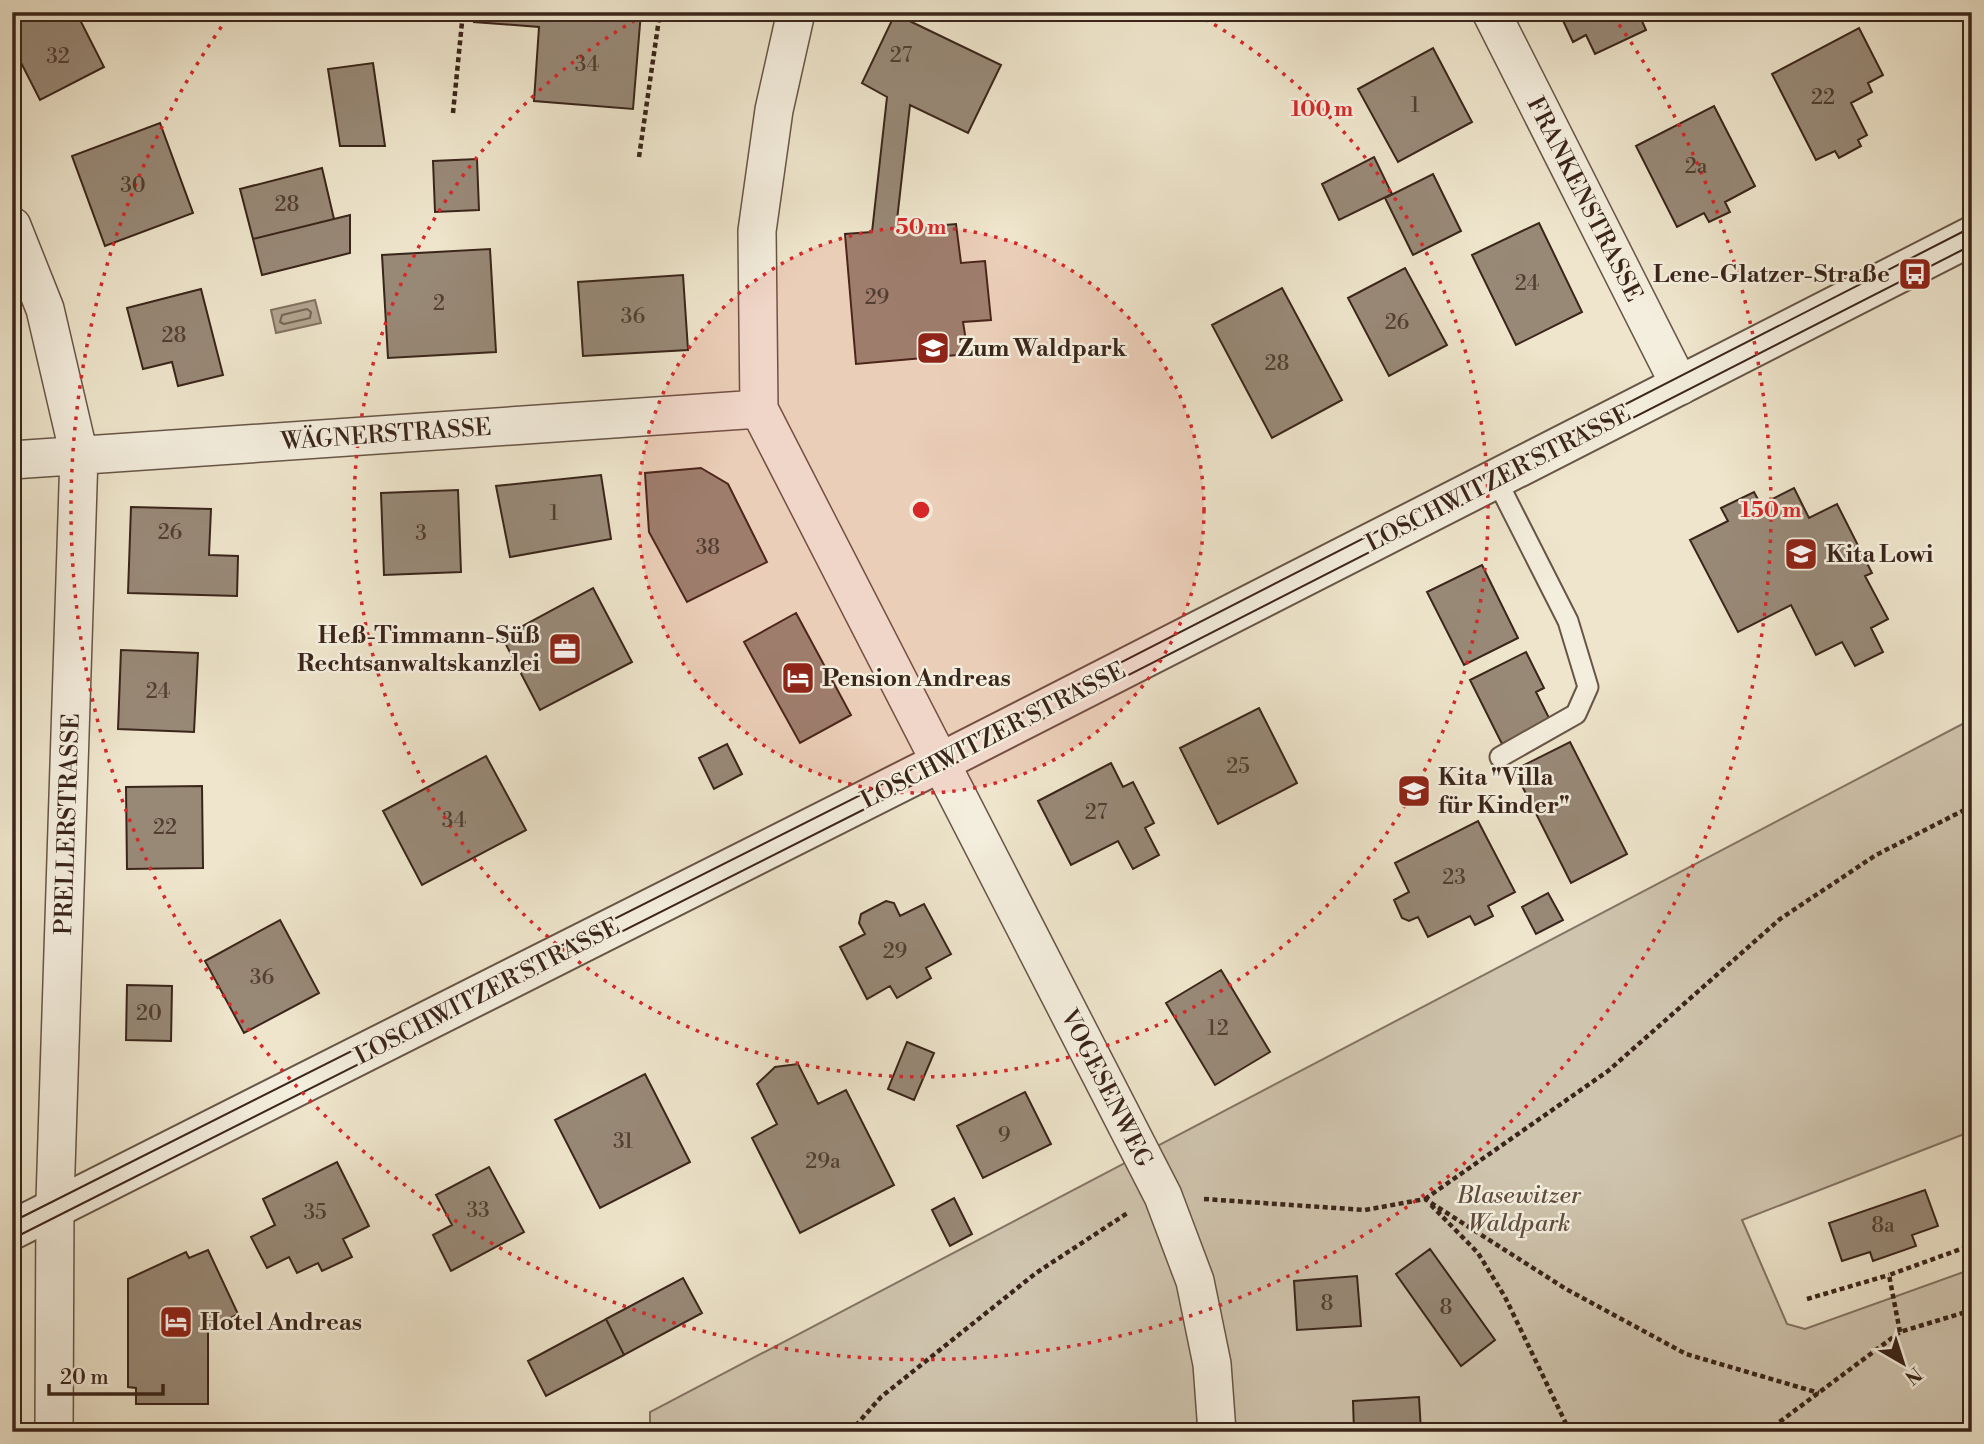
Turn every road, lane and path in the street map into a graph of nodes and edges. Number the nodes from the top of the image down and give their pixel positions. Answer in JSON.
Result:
{"nodes":[{"id":1,"x":463,"y":12,"type":"edge"},
{"id":2,"x":660,"y":12,"type":"edge"},
{"id":3,"x":796,"y":12,"type":"edge"},
{"id":4,"x":1491,"y":12,"type":"edge"},
{"id":5,"x":453,"y":113,"type":"dead end"},
{"id":6,"x":639,"y":157,"type":"dead end"},
{"id":7,"x":12,"y":226,"type":"edge"},
{"id":8,"x":1972,"y":236,"type":"edge"},
{"id":9,"x":1679,"y":386,"type":"junction"},
{"id":10,"x":759,"y":409,"type":"junction"},
{"id":11,"x":79,"y":455,"type":"junction"},
{"id":12,"x":12,"y":460,"type":"edge"},
{"id":13,"x":1496,"y":479,"type":"junction"},
{"id":14,"x":1500,"y":757,"type":"dead end"},
{"id":15,"x":941,"y":762,"type":"junction"},
{"id":16,"x":1972,"y":806,"type":"edge"},
{"id":17,"x":1163,"y":1196,"type":"junction"},
{"id":18,"x":1425,"y":1199,"type":"junction"},
{"id":19,"x":55,"y":1209,"type":"junction"},
{"id":20,"x":12,"y":1230,"type":"edge"},
{"id":21,"x":1972,"y":1245,"type":"edge"},
{"id":22,"x":1889,"y":1275,"type":"junction"},
{"id":23,"x":1807,"y":1299,"type":"dead end"},
{"id":24,"x":1972,"y":1310,"type":"edge"},
{"id":25,"x":1900,"y":1332,"type":"junction"},
{"id":26,"x":1819,"y":1393,"type":"junction"},
{"id":27,"x":54,"y":1432,"type":"edge"},
{"id":28,"x":850,"y":1432,"type":"edge"},
{"id":29,"x":1217,"y":1432,"type":"edge"},
{"id":30,"x":1570,"y":1432,"type":"edge"},
{"id":31,"x":1766,"y":1432,"type":"edge"}],
"edges":[{"from":1,"to":5,"type":"path"},
{"from":2,"to":6,"type":"path"},
{"from":3,"to":10,"type":"street"},
{"from":4,"to":9,"type":"street","name":"FRANKENSTRASSE"},
{"from":7,"to":11,"type":"street","name":"PRELLERSTRASSE"},
{"from":8,"to":9,"type":"street","name":"LOSCHWITZER STRASSE"},
{"from":9,"to":13,"type":"street","name":"LOSCHWITZER STRASSE"},
{"from":10,"to":11,"type":"street","name":"WÄGNERSTRASSE"},
{"from":10,"to":15,"type":"street","name":"VOGESENWEG"},
{"from":11,"to":12,"type":"street","name":"WÄGNERSTRASSE"},
{"from":11,"to":19,"type":"street","name":"PRELLERSTRASSE"},
{"from":13,"to":14,"type":"lane"},
{"from":13,"to":15,"type":"street","name":"LOSCHWITZER STRASSE"},
{"from":15,"to":17,"type":"street","name":"VOGESENWEG"},
{"from":15,"to":19,"type":"street","name":"LOSCHWITZER STRASSE"},
{"from":16,"to":18,"type":"path"},
{"from":17,"to":18,"type":"path"},
{"from":17,"to":28,"type":"path"},
{"from":17,"to":29,"type":"street","name":"VOGESENWEG"},
{"from":18,"to":26,"type":"path"},
{"from":18,"to":30,"type":"path"},
{"from":19,"to":20,"type":"street","name":"LOSCHWITZER STRASSE"},
{"from":19,"to":27,"type":"street","name":"PRELLERSTRASSE"},
{"from":21,"to":22,"type":"path"},
{"from":22,"to":23,"type":"path"},
{"from":22,"to":25,"type":"path"},
{"from":24,"to":25,"type":"path"},
{"from":25,"to":26,"type":"path"},
{"from":26,"to":31,"type":"path"}]}
